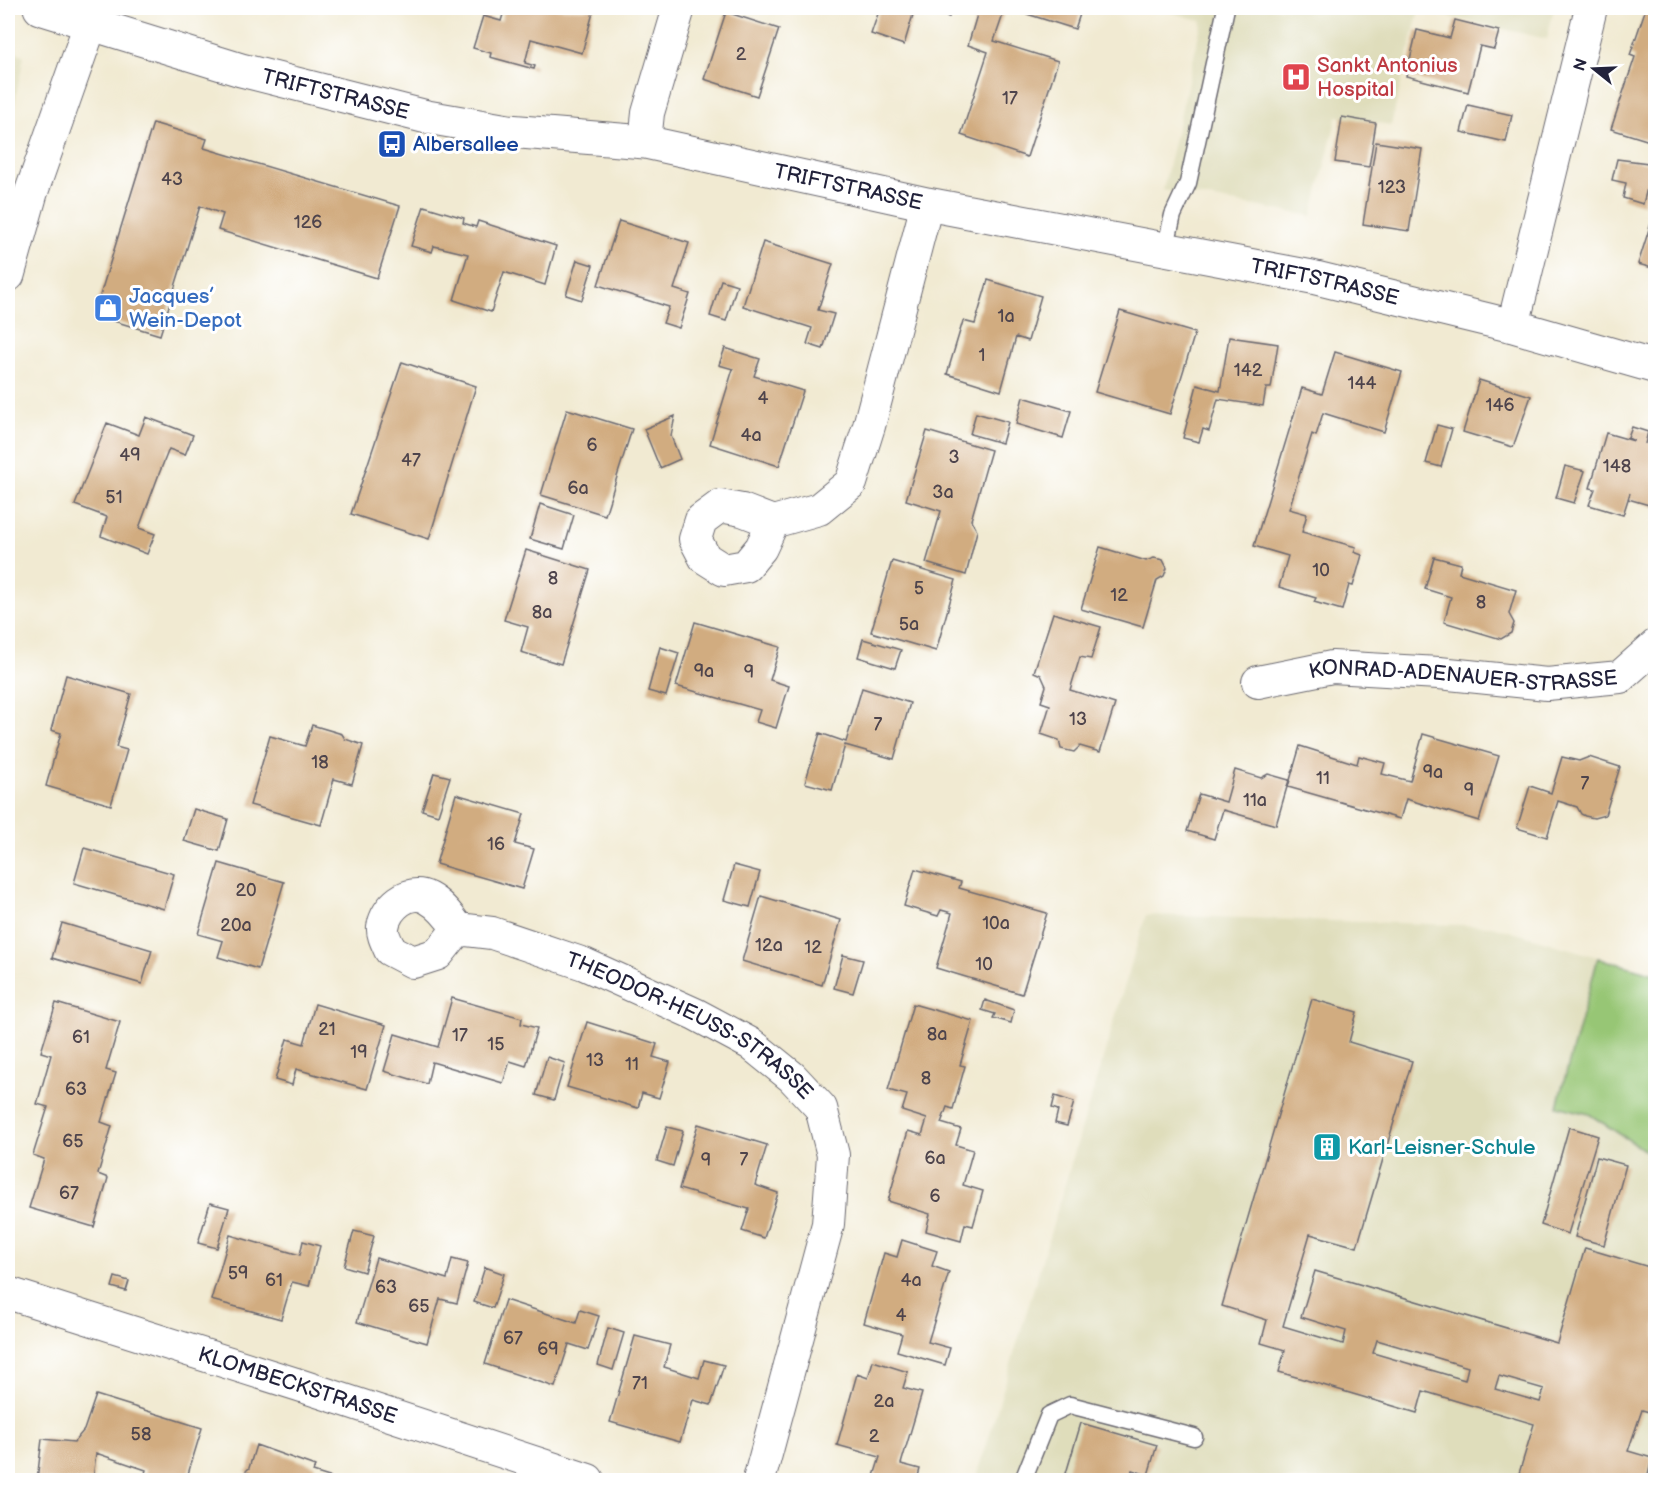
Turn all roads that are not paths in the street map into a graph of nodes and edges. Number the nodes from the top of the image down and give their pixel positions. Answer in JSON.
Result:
{"nodes":[{"id":1,"x":40,"y":8,"type":"edge"},
{"id":2,"x":679,"y":8,"type":"edge"},
{"id":3,"x":1226,"y":8,"type":"edge"},
{"id":4,"x":1591,"y":8,"type":"edge"},
{"id":5,"x":93,"y":16,"type":"edge"},
{"id":6,"x":645,"y":142,"type":"junction"},
{"id":7,"x":927,"y":204,"type":"junction"},
{"id":8,"x":1165,"y":249,"type":"junction"},
{"id":9,"x":8,"y":276,"type":"edge"},
{"id":10,"x":1513,"y":326,"type":"junction"},
{"id":11,"x":1656,"y":367,"type":"edge"},
{"id":12,"x":773,"y":522,"type":"dead end"},
{"id":13,"x":1656,"y":645,"type":"edge"},
{"id":14,"x":1258,"y":682,"type":"dead end"},
{"id":15,"x":458,"y":928,"type":"dead end"},
{"id":16,"x":8,"y":1293,"type":"edge"},
{"id":17,"x":1194,"y":1437,"type":"dead end"},
{"id":18,"x":588,"y":1480,"type":"edge"},
{"id":19,"x":759,"y":1480,"type":"edge"},
{"id":20,"x":1023,"y":1480,"type":"edge"}],
"edges":[{"from":1,"to":5,"type":"street","name":"TRIFTSTRASSE"},
{"from":2,"to":6,"type":"street"},
{"from":3,"to":8,"type":"lane"},
{"from":4,"to":10,"type":"street"},
{"from":5,"to":6,"type":"street","name":"TRIFTSTRASSE"},
{"from":5,"to":9,"type":"street"},
{"from":6,"to":7,"type":"street","name":"TRIFTSTRASSE"},
{"from":7,"to":8,"type":"street","name":"TRIFTSTRASSE"},
{"from":7,"to":12,"type":"street"},
{"from":8,"to":10,"type":"street","name":"TRIFTSTRASSE"},
{"from":10,"to":11,"type":"street","name":"TRIFTSTRASSE"},
{"from":13,"to":14,"type":"street","name":"KONRAD-ADENAUER-STRASSE"},
{"from":15,"to":19,"type":"street","name":"THEODOR-HEUSS-STRASSE"},
{"from":16,"to":18,"type":"street","name":"KLOMBECKSTRASSE"},
{"from":17,"to":20,"type":"lane"}]}
